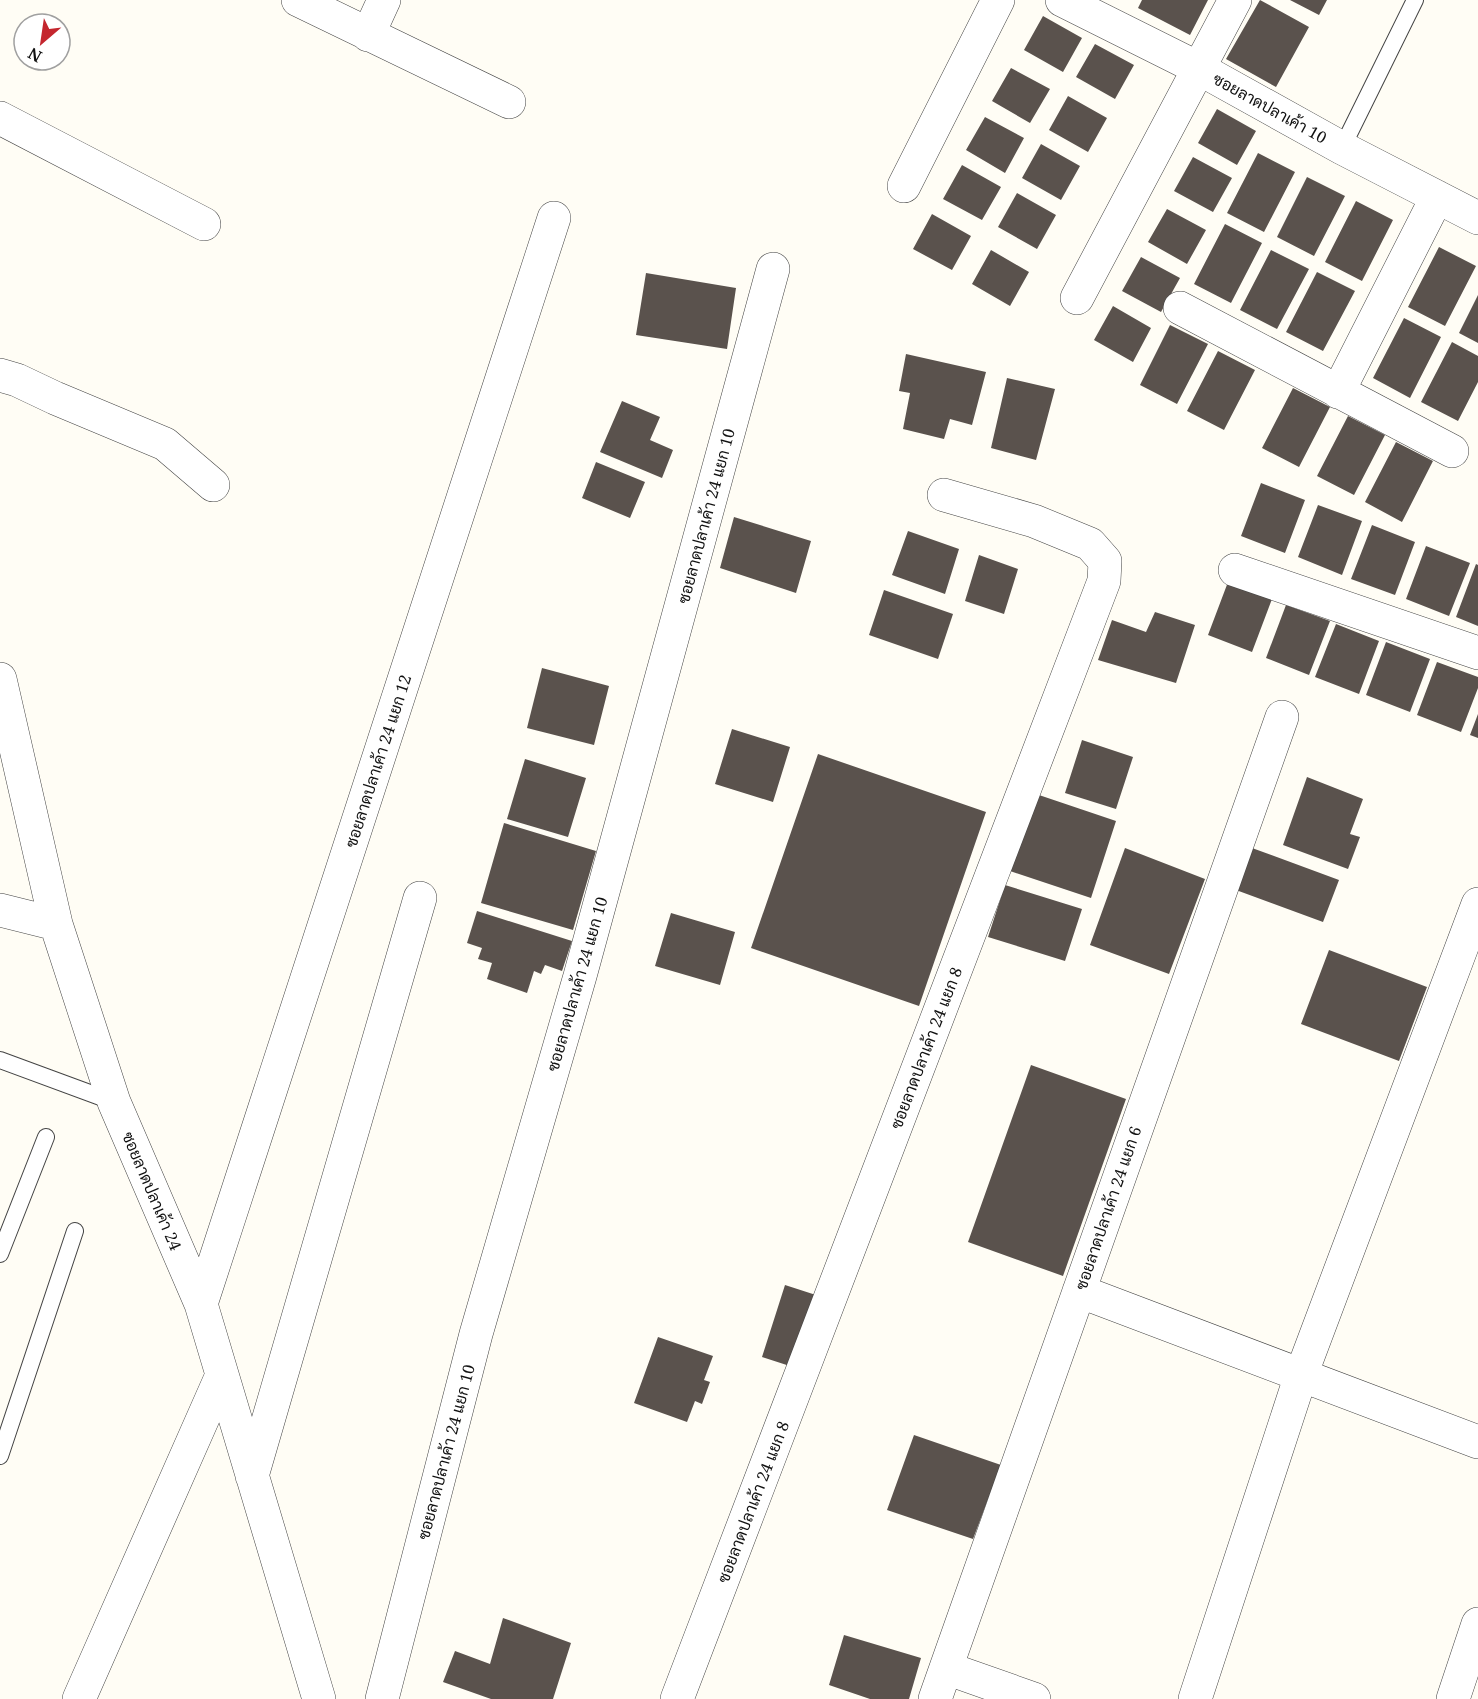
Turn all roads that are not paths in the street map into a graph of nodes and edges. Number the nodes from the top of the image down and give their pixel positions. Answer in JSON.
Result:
{"nodes":[{"id":1,"x":298,"y":0,"type":"edge"},
{"id":2,"x":384,"y":0,"type":"edge"},
{"id":3,"x":998,"y":0,"type":"edge"},
{"id":4,"x":1062,"y":0,"type":"edge"},
{"id":5,"x":1234,"y":0,"type":"edge"},
{"id":6,"x":1414,"y":0,"type":"edge"},
{"id":7,"x":368,"y":35,"type":"junction"},
{"id":8,"x":1198,"y":68,"type":"junction"},
{"id":9,"x":509,"y":102,"type":"dead end"},
{"id":10,"x":0,"y":118,"type":"edge"},
{"id":11,"x":1342,"y":148,"type":"junction"},
{"id":12,"x":904,"y":186,"type":"dead end"},
{"id":13,"x":1437,"y":197,"type":"junction"},
{"id":14,"x":554,"y":218,"type":"dead end"},
{"id":15,"x":1478,"y":218,"type":"edge"},
{"id":16,"x":204,"y":224,"type":"dead end"},
{"id":17,"x":773,"y":270,"type":"dead end"},
{"id":18,"x":1077,"y":298,"type":"dead end"},
{"id":19,"x":1180,"y":308,"type":"dead end"},
{"id":20,"x":0,"y":375,"type":"edge"},
{"id":21,"x":1338,"y":392,"type":"junction"},
{"id":22,"x":1452,"y":451,"type":"dead end"},
{"id":23,"x":213,"y":485,"type":"dead end"},
{"id":24,"x":944,"y":495,"type":"dead end"},
{"id":25,"x":1235,"y":570,"type":"dead end"},
{"id":26,"x":1478,"y":653,"type":"edge"},
{"id":27,"x":0,"y":679,"type":"edge"},
{"id":28,"x":1282,"y":717,"type":"dead end"},
{"id":29,"x":420,"y":898,"type":"dead end"},
{"id":30,"x":1478,"y":904,"type":"edge"},
{"id":31,"x":0,"y":910,"type":"edge"},
{"id":32,"x":56,"y":924,"type":"junction"},
{"id":33,"x":0,"y":1060,"type":"edge"},
{"id":34,"x":114,"y":1102,"type":"junction"},
{"id":35,"x":45,"y":1137,"type":"dead end"},
{"id":36,"x":75,"y":1231,"type":"dead end"},
{"id":37,"x":0,"y":1254,"type":"edge"},
{"id":38,"x":1079,"y":1291,"type":"junction"},
{"id":39,"x":201,"y":1304,"type":"junction"},
{"id":40,"x":222,"y":1375,"type":"junction"},
{"id":41,"x":1301,"y":1375,"type":"junction"},
{"id":42,"x":8,"y":1407,"type":"edge"},
{"id":43,"x":1478,"y":1442,"type":"edge"},
{"id":44,"x":0,"y":1456,"type":"edge"},
{"id":45,"x":252,"y":1476,"type":"junction"},
{"id":46,"x":1478,"y":1624,"type":"edge"},
{"id":47,"x":946,"y":1668,"type":"junction"},
{"id":48,"x":80,"y":1699,"type":"edge"},
{"id":49,"x":319,"y":1699,"type":"edge"},
{"id":50,"x":382,"y":1699,"type":"edge"},
{"id":51,"x":677,"y":1699,"type":"edge"},
{"id":52,"x":935,"y":1699,"type":"edge"},
{"id":53,"x":1035,"y":1699,"type":"edge"},
{"id":54,"x":1195,"y":1699,"type":"edge"},
{"id":55,"x":1453,"y":1699,"type":"edge"}],
"edges":[{"from":1,"to":7,"type":"street"},
{"from":2,"to":7,"type":"street"},
{"from":3,"to":12,"type":"street"},
{"from":4,"to":8,"type":"street","name":"ซอยลาดปลาเค้า 10"},
{"from":5,"to":8,"type":"street"},
{"from":6,"to":11,"type":"lane"},
{"from":7,"to":9,"type":"street"},
{"from":8,"to":11,"type":"street","name":"ซอยลาดปลาเค้า 10"},
{"from":8,"to":18,"type":"street"},
{"from":10,"to":16,"type":"street"},
{"from":11,"to":13,"type":"street","name":"ซอยลาดปลาเค้า 10"},
{"from":13,"to":15,"type":"street","name":"ซอยลาดปลาเค้า 10"},
{"from":13,"to":21,"type":"street"},
{"from":14,"to":39,"type":"street","name":"ซอยลาดปลาเค้า 24 แยก 12"},
{"from":17,"to":50,"type":"street","name":"ซอยลาดปลาเค้า 24 แยก 10"},
{"from":19,"to":21,"type":"street"},
{"from":20,"to":23,"type":"street"},
{"from":21,"to":22,"type":"street"},
{"from":24,"to":51,"type":"street","name":"ซอยลาดปลาเค้า 24 แยก 8"},
{"from":25,"to":26,"type":"street"},
{"from":27,"to":32,"type":"street","name":"ซอยลาดปลาเค้า 24"},
{"from":28,"to":38,"type":"street","name":"ซอยลาดปลาเค้า 24 แยก 6"},
{"from":29,"to":45,"type":"street"},
{"from":30,"to":41,"type":"street"},
{"from":31,"to":32,"type":"street"},
{"from":32,"to":34,"type":"street","name":"ซอยลาดปลาเค้า 24"},
{"from":33,"to":34,"type":"lane"},
{"from":34,"to":39,"type":"street","name":"ซอยลาดปลาเค้า 24"},
{"from":35,"to":37,"type":"lane"},
{"from":36,"to":42,"type":"lane"},
{"from":38,"to":41,"type":"street"},
{"from":38,"to":47,"type":"street","name":"ซอยลาดปลาเค้า 24 แยก 6"},
{"from":39,"to":40,"type":"street","name":"ซอยลาดปลาเค้า 24"},
{"from":40,"to":45,"type":"street","name":"ซอยลาดปลาเค้า 24"},
{"from":40,"to":48,"type":"street"},
{"from":41,"to":43,"type":"street"},
{"from":41,"to":54,"type":"street"},
{"from":42,"to":44,"type":"lane"},
{"from":45,"to":49,"type":"street","name":"ซอยลาดปลาเค้า 24"},
{"from":46,"to":55,"type":"street"},
{"from":47,"to":52,"type":"street","name":"ซอยลาดปลาเค้า 24 แยก 6"},
{"from":47,"to":53,"type":"street"}]}
